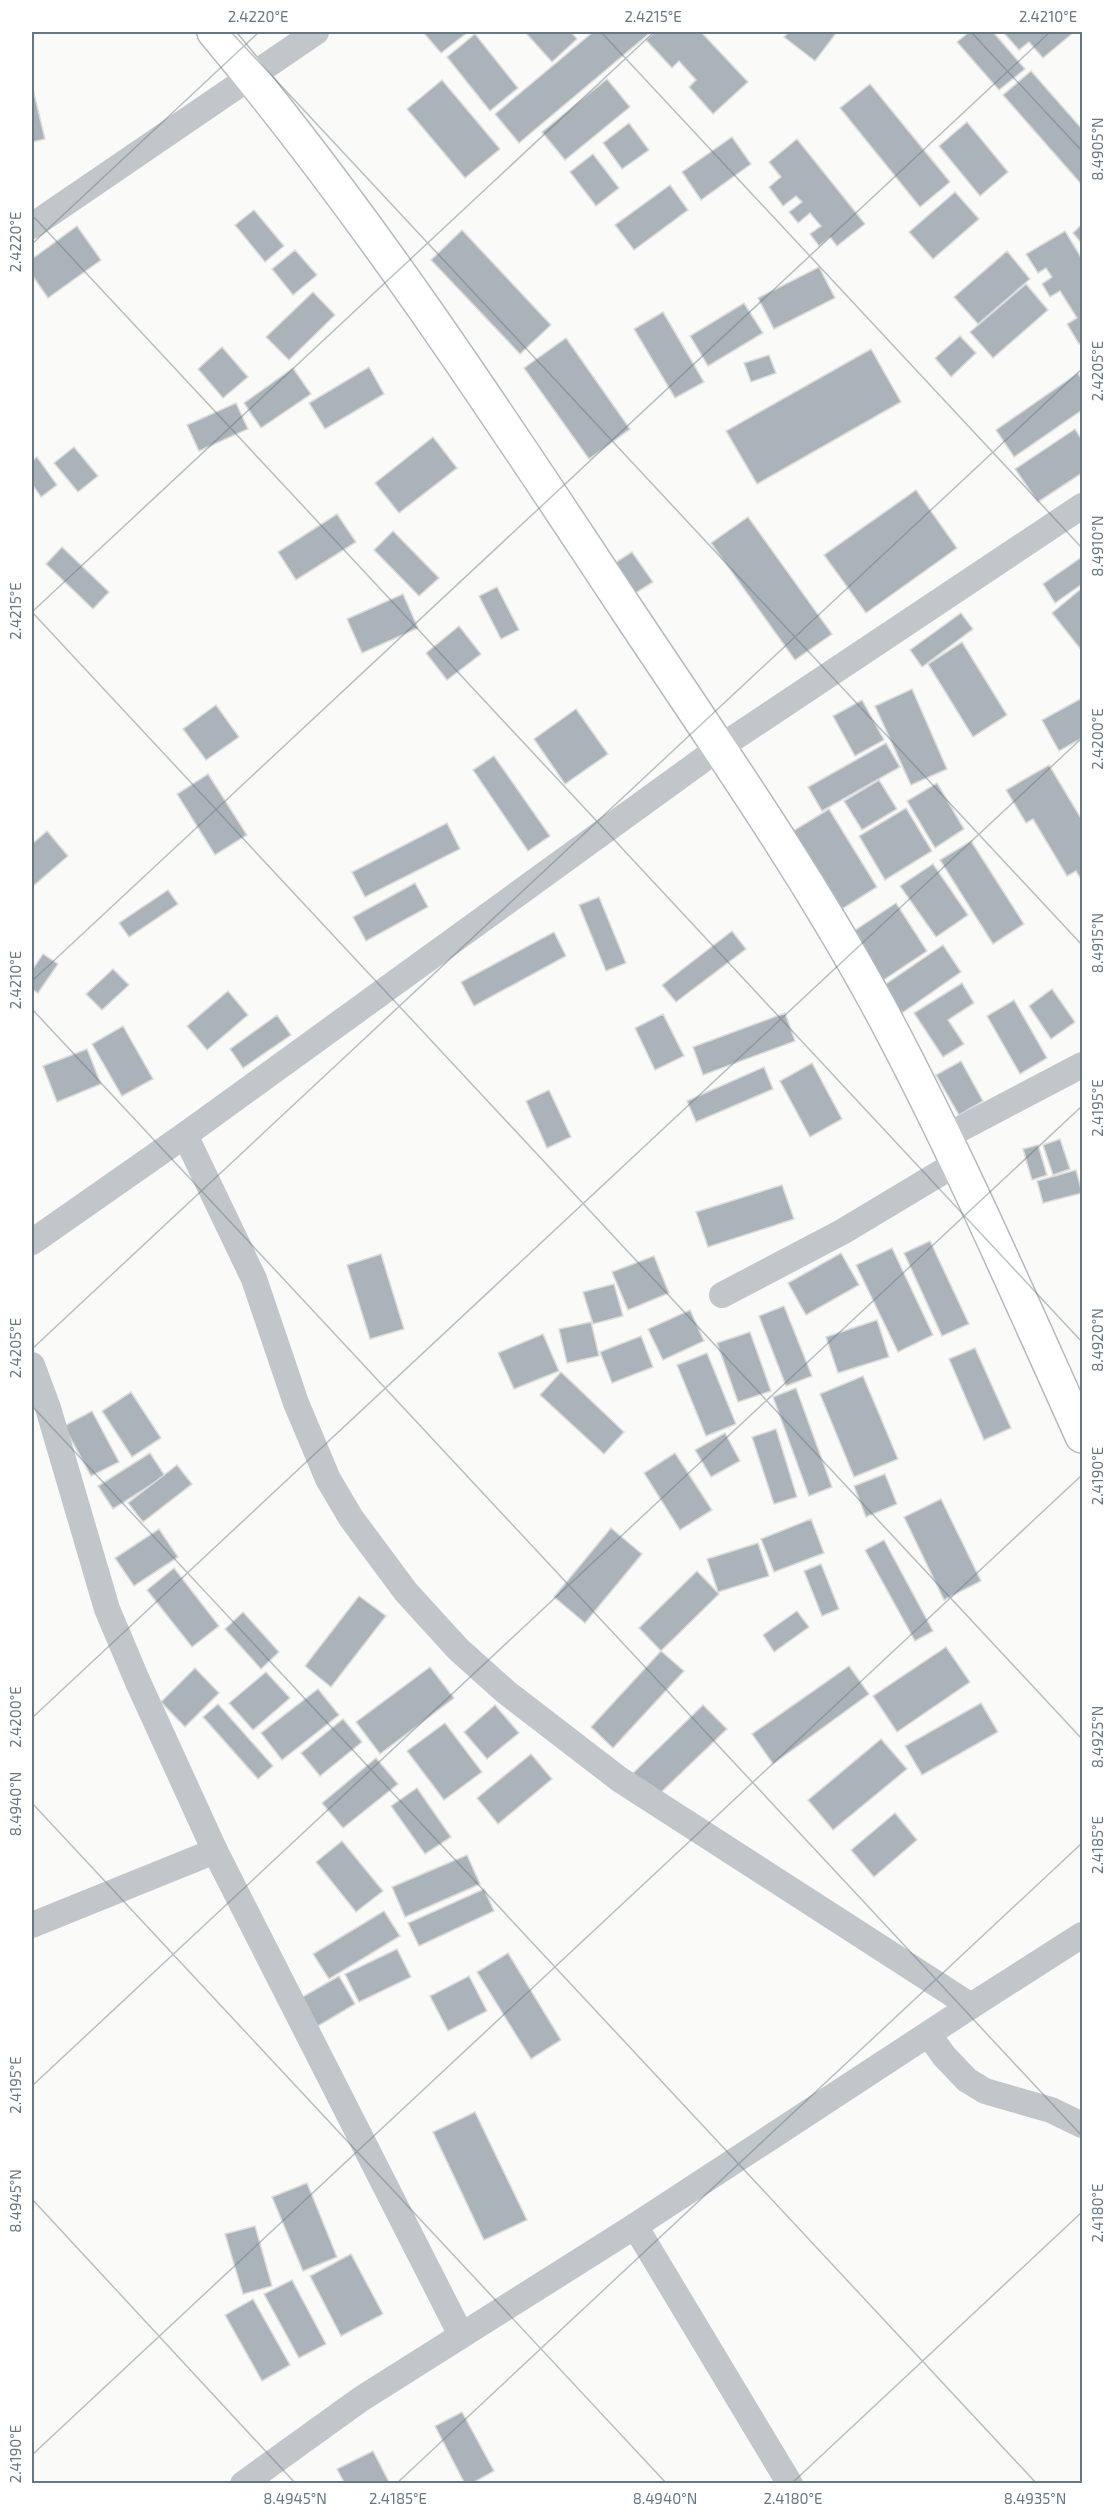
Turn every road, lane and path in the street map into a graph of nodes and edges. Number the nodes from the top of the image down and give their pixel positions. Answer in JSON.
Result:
{"nodes":[{"id":1,"x":214,"y":32,"type":"edge"},
{"id":2,"x":316,"y":32,"type":"edge"},
{"id":3,"x":251,"y":76,"type":"junction"},
{"id":4,"x":32,"y":226,"type":"edge"},
{"id":5,"x":1083,"y":506,"type":"edge"},
{"id":6,"x":719,"y":748,"type":"junction"},
{"id":7,"x":1083,"y":1065,"type":"edge"},
{"id":8,"x":185,"y":1135,"type":"junction"},
{"id":9,"x":951,"y":1150,"type":"junction"},
{"id":10,"x":32,"y":1242,"type":"edge"},
{"id":11,"x":722,"y":1295,"type":"dead end"},
{"id":12,"x":32,"y":1365,"type":"edge"},
{"id":13,"x":1083,"y":1436,"type":"edge"},
{"id":14,"x":215,"y":1851,"type":"junction"},
{"id":15,"x":32,"y":1925,"type":"edge"},
{"id":16,"x":1083,"y":1935,"type":"edge"},
{"id":17,"x":971,"y":2006,"type":"junction"},
{"id":18,"x":929,"y":2035,"type":"junction"},
{"id":19,"x":1083,"y":2125,"type":"edge"},
{"id":20,"x":635,"y":2226,"type":"junction"},
{"id":21,"x":461,"y":2335,"type":"junction"},
{"id":22,"x":243,"y":2484,"type":"edge"},
{"id":23,"x":790,"y":2484,"type":"edge"}],
"edges":[{"from":1,"to":3,"type":"street"},
{"from":2,"to":3,"type":"street"},
{"from":3,"to":4,"type":"street"},
{"from":3,"to":6,"type":"street"},
{"from":5,"to":6,"type":"street"},
{"from":6,"to":8,"type":"street"},
{"from":6,"to":9,"type":"street"},
{"from":7,"to":9,"type":"street"},
{"from":8,"to":10,"type":"street"},
{"from":8,"to":17,"type":"street"},
{"from":9,"to":11,"type":"street"},
{"from":9,"to":13,"type":"street"},
{"from":12,"to":14,"type":"street"},
{"from":14,"to":15,"type":"street"},
{"from":14,"to":21,"type":"street"},
{"from":16,"to":17,"type":"street"},
{"from":17,"to":18,"type":"street"},
{"from":18,"to":19,"type":"street"},
{"from":18,"to":20,"type":"street"},
{"from":20,"to":21,"type":"street"},
{"from":20,"to":23,"type":"street"},
{"from":21,"to":22,"type":"street"}]}
